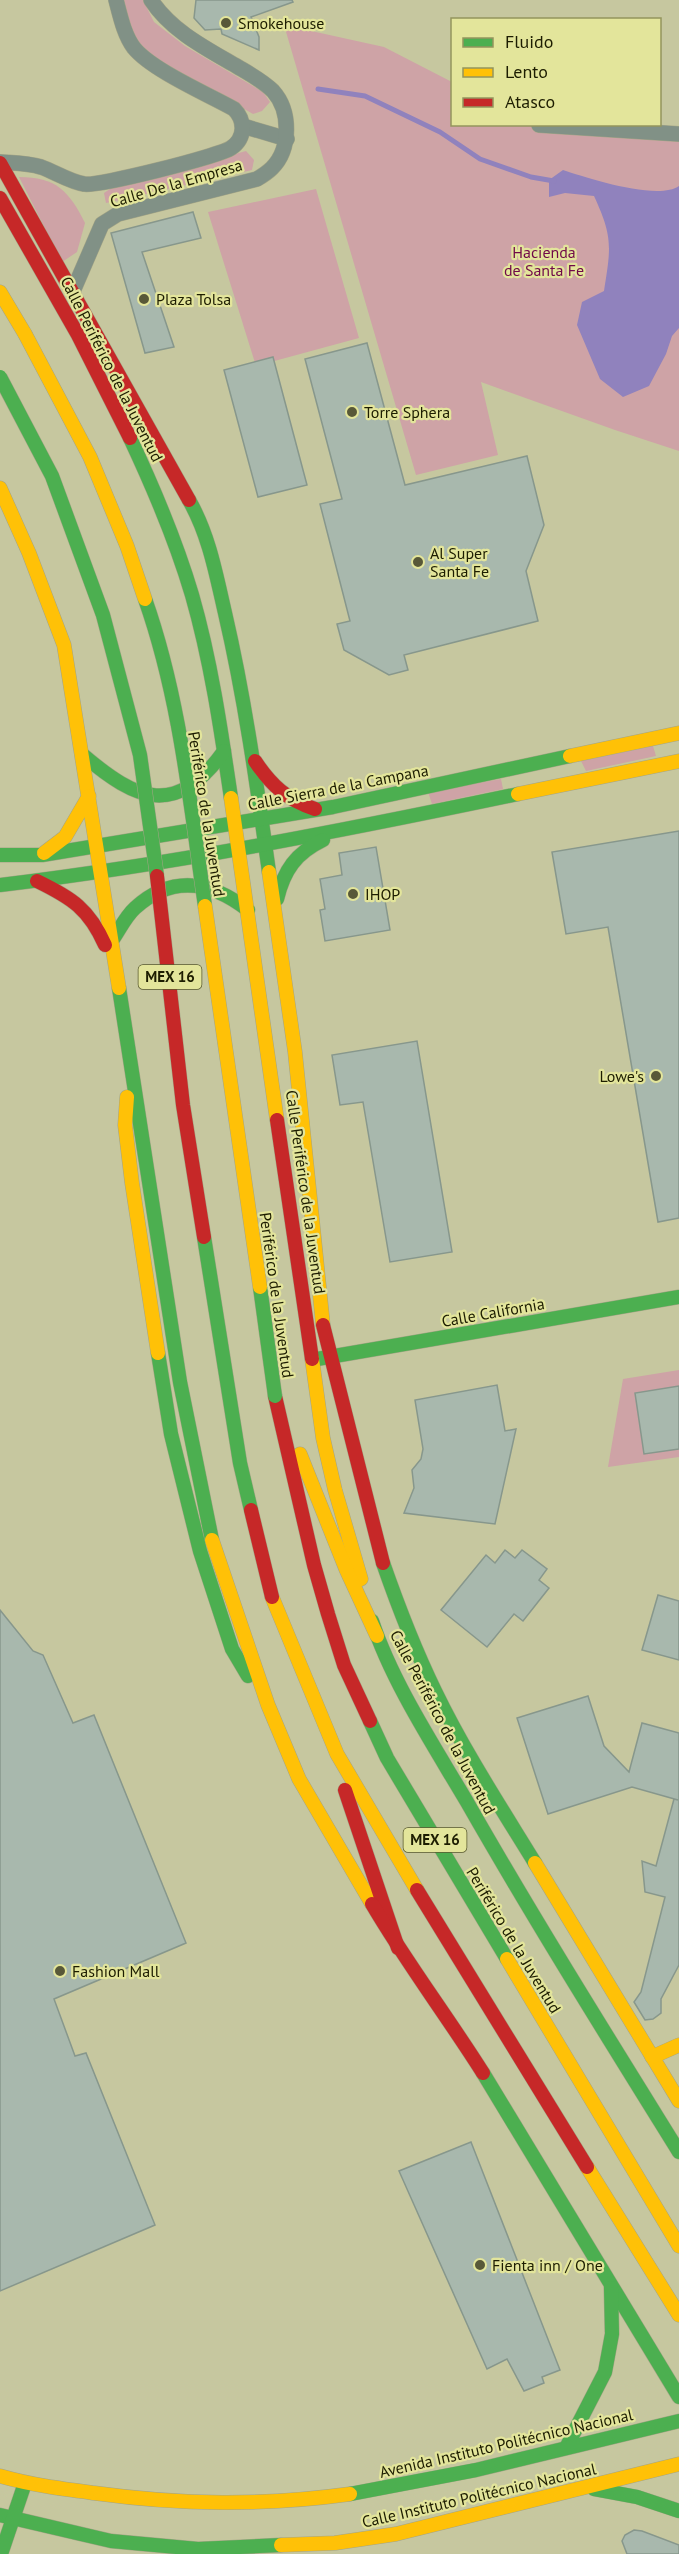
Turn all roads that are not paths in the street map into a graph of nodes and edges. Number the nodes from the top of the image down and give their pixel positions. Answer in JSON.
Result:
{"nodes":[{"id":1,"x":116,"y":0,"type":"edge"},
{"id":2,"x":151,"y":0,"type":"edge"},
{"id":3,"x":243,"y":126,"type":"junction"},
{"id":4,"x":555,"y":126,"type":"edge"},
{"id":5,"x":679,"y":134,"type":"edge"},
{"id":6,"x":287,"y":139,"type":"junction"},
{"id":7,"x":0,"y":163,"type":"edge"},
{"id":8,"x":0,"y":198,"type":"edge"},
{"id":9,"x":2,"y":287,"type":"edge"},
{"id":10,"x":73,"y":291,"type":"junction"},
{"id":11,"x":0,"y":377,"type":"edge"},
{"id":12,"x":0,"y":488,"type":"edge"},
{"id":13,"x":185,"y":574,"type":"junction"},
{"id":14,"x":228,"y":625,"type":"junction"},
{"id":15,"x":237,"y":663,"type":"junction"},
{"id":16,"x":220,"y":728,"type":"junction"},
{"id":17,"x":679,"y":733,"type":"edge"},
{"id":18,"x":663,"y":737,"type":"junction"},
{"id":19,"x":224,"y":751,"type":"junction"},
{"id":20,"x":250,"y":753,"type":"junction"},
{"id":21,"x":83,"y":755,"type":"junction"},
{"id":22,"x":675,"y":762,"type":"edge"},
{"id":23,"x":409,"y":791,"type":"junction"},
{"id":24,"x":89,"y":796,"type":"junction"},
{"id":25,"x":318,"y":810,"type":"junction"},
{"id":26,"x":416,"y":816,"type":"junction"},
{"id":27,"x":261,"y":819,"type":"junction"},
{"id":28,"x":235,"y":823,"type":"junction"},
{"id":29,"x":340,"y":832,"type":"junction"},
{"id":30,"x":265,"y":845,"type":"junction"},
{"id":31,"x":97,"y":846,"type":"junction"},
{"id":32,"x":238,"y":849,"type":"junction"},
{"id":33,"x":0,"y":855,"type":"edge"},
{"id":34,"x":42,"y":855,"type":"junction"},
{"id":35,"x":101,"y":873,"type":"junction"},
{"id":36,"x":36,"y":881,"type":"junction"},
{"id":37,"x":0,"y":885,"type":"edge"},
{"id":38,"x":275,"y":909,"type":"junction"},
{"id":39,"x":248,"y":910,"type":"junction"},
{"id":40,"x":111,"y":942,"type":"junction"},
{"id":41,"x":117,"y":976,"type":"junction"},
{"id":42,"x":679,"y":1297,"type":"edge"},
{"id":43,"x":331,"y":1358,"type":"junction"},
{"id":44,"x":313,"y":1360,"type":"junction"},
{"id":45,"x":277,"y":1403,"type":"junction"},
{"id":46,"x":377,"y":1636,"type":"junction"},
{"id":47,"x":337,"y":1755,"type":"junction"},
{"id":48,"x":398,"y":1948,"type":"junction"},
{"id":49,"x":679,"y":2045,"type":"edge"},
{"id":50,"x":652,"y":2057,"type":"junction"},
{"id":51,"x":679,"y":2101,"type":"edge"},
{"id":52,"x":679,"y":2152,"type":"edge"},
{"id":53,"x":679,"y":2246,"type":"edge"},
{"id":54,"x":611,"y":2284,"type":"junction"},
{"id":55,"x":679,"y":2315,"type":"edge"},
{"id":56,"x":673,"y":2379,"type":"edge"},
{"id":57,"x":679,"y":2397,"type":"edge"},
{"id":58,"x":679,"y":2421,"type":"edge"},
{"id":59,"x":567,"y":2446,"type":"junction"},
{"id":60,"x":679,"y":2464,"type":"edge"},
{"id":61,"x":0,"y":2476,"type":"edge"},
{"id":62,"x":25,"y":2483,"type":"junction"},
{"id":63,"x":587,"y":2487,"type":"junction"},
{"id":64,"x":679,"y":2511,"type":"edge"},
{"id":65,"x":7,"y":2517,"type":"edge"},
{"id":66,"x":1,"y":2554,"type":"edge"}],
"edges":[{"from":1,"to":3,"type":"street"},
{"from":2,"to":6,"type":"street"},
{"from":3,"to":6,"type":"street"},
{"from":3,"to":7,"type":"street","name":"Calle De la Empresa"},
{"from":4,"to":5,"type":"street"},
{"from":6,"to":10,"type":"street","name":"Calle De la Empresa"},
{"from":7,"to":10,"type":"main road"},
{"from":8,"to":13,"type":"main road","name":"Calle Periférico de la Juventud"},
{"from":9,"to":45,"type":"main road","name":"Periférico de la Juventud","number":"MEX 16","bridge":true},
{"from":10,"to":14,"type":"main road"},
{"from":11,"to":47,"type":"main road","number":"MEX 16","bridge":true},
{"from":12,"to":21,"type":"main road"},
{"from":13,"to":14,"type":"main road"},
{"from":13,"to":16,"type":"main road","name":"Calle Periférico de la Juventud"},
{"from":14,"to":15,"type":"main road"},
{"from":15,"to":16,"type":"main road"},
{"from":15,"to":20,"type":"main road"},
{"from":16,"to":19,"type":"main road","name":"Calle Periférico de la Juventud"},
{"from":17,"to":18,"type":"main road","name":"Calle Sierra de la Campana"},
{"from":18,"to":22,"type":"main road"},
{"from":18,"to":23,"type":"main road","name":"Calle Sierra de la Campana"},
{"from":19,"to":21,"type":"main road"},
{"from":19,"to":28,"type":"main road","name":"Calle Periférico de la Juventud"},
{"from":20,"to":25,"type":"main road"},
{"from":20,"to":27,"type":"main road"},
{"from":21,"to":24,"type":"main road"},
{"from":22,"to":26,"type":"main road"},
{"from":23,"to":25,"type":"main road","name":"Calle Sierra de la Campana"},
{"from":23,"to":26,"type":"main road"},
{"from":24,"to":31,"type":"main road"},
{"from":24,"to":34,"type":"main road"},
{"from":25,"to":27,"type":"main road","name":"Calle Sierra de la Campana"},
{"from":26,"to":29,"type":"main road"},
{"from":27,"to":28,"type":"main road","name":"Calle Sierra de la Campana"},
{"from":27,"to":30,"type":"main road"},
{"from":28,"to":31,"type":"main road","name":"Calle Sierra de la Campana"},
{"from":28,"to":32,"type":"main road","name":"Calle Periférico de la Juventud"},
{"from":29,"to":30,"type":"main road"},
{"from":29,"to":38,"type":"main road"},
{"from":30,"to":32,"type":"main road"},
{"from":30,"to":38,"type":"main road"},
{"from":31,"to":34,"type":"main road","name":"Calle Sierra de la Campana"},
{"from":31,"to":35,"type":"main road"},
{"from":32,"to":35,"type":"main road"},
{"from":32,"to":39,"type":"main road","name":"Calle Periférico de la Juventud"},
{"from":33,"to":34,"type":"main road","name":"Calle Sierra de la Campana"},
{"from":35,"to":36,"type":"main road"},
{"from":35,"to":40,"type":"main road"},
{"from":36,"to":37,"type":"main road"},
{"from":36,"to":41,"type":"main road"},
{"from":38,"to":43,"type":"main road"},
{"from":39,"to":40,"type":"main road"},
{"from":39,"to":44,"type":"main road","name":"Calle Periférico de la Juventud"},
{"from":40,"to":41,"type":"main road"},
{"from":41,"to":48,"type":"main road"},
{"from":42,"to":43,"type":"main road","name":"Calle California"},
{"from":43,"to":44,"type":"main road","name":"Calle California"},
{"from":43,"to":50,"type":"main road"},
{"from":44,"to":46,"type":"main road","name":"Calle Periférico de la Juventud"},
{"from":45,"to":46,"type":"main road"},
{"from":45,"to":53,"type":"main road","name":"Periférico de la Juventud","number":"MEX 16"},
{"from":46,"to":52,"type":"main road","name":"Calle Periférico de la Juventud"},
{"from":47,"to":48,"type":"main road"},
{"from":47,"to":55,"type":"main road","number":"MEX 16"},
{"from":48,"to":54,"type":"main road"},
{"from":49,"to":50,"type":"main road"},
{"from":50,"to":51,"type":"main road"},
{"from":54,"to":56,"type":"main road"},
{"from":54,"to":59,"type":"main road"},
{"from":56,"to":57,"type":"main road"},
{"from":58,"to":59,"type":"main road","name":"Avenida Instituto Politécnico Nacional"},
{"from":59,"to":62,"type":"main road","name":"Avenida Instituto Politécnico Nacional"},
{"from":60,"to":63,"type":"main road","name":"Calle Instituto Politécnico Nacional"},
{"from":61,"to":62,"type":"main road"},
{"from":62,"to":65,"type":"main road"},
{"from":63,"to":64,"type":"main road"},
{"from":63,"to":65,"type":"main road","name":"Calle Instituto Politécnico Nacional"},
{"from":65,"to":66,"type":"main road"}]}
